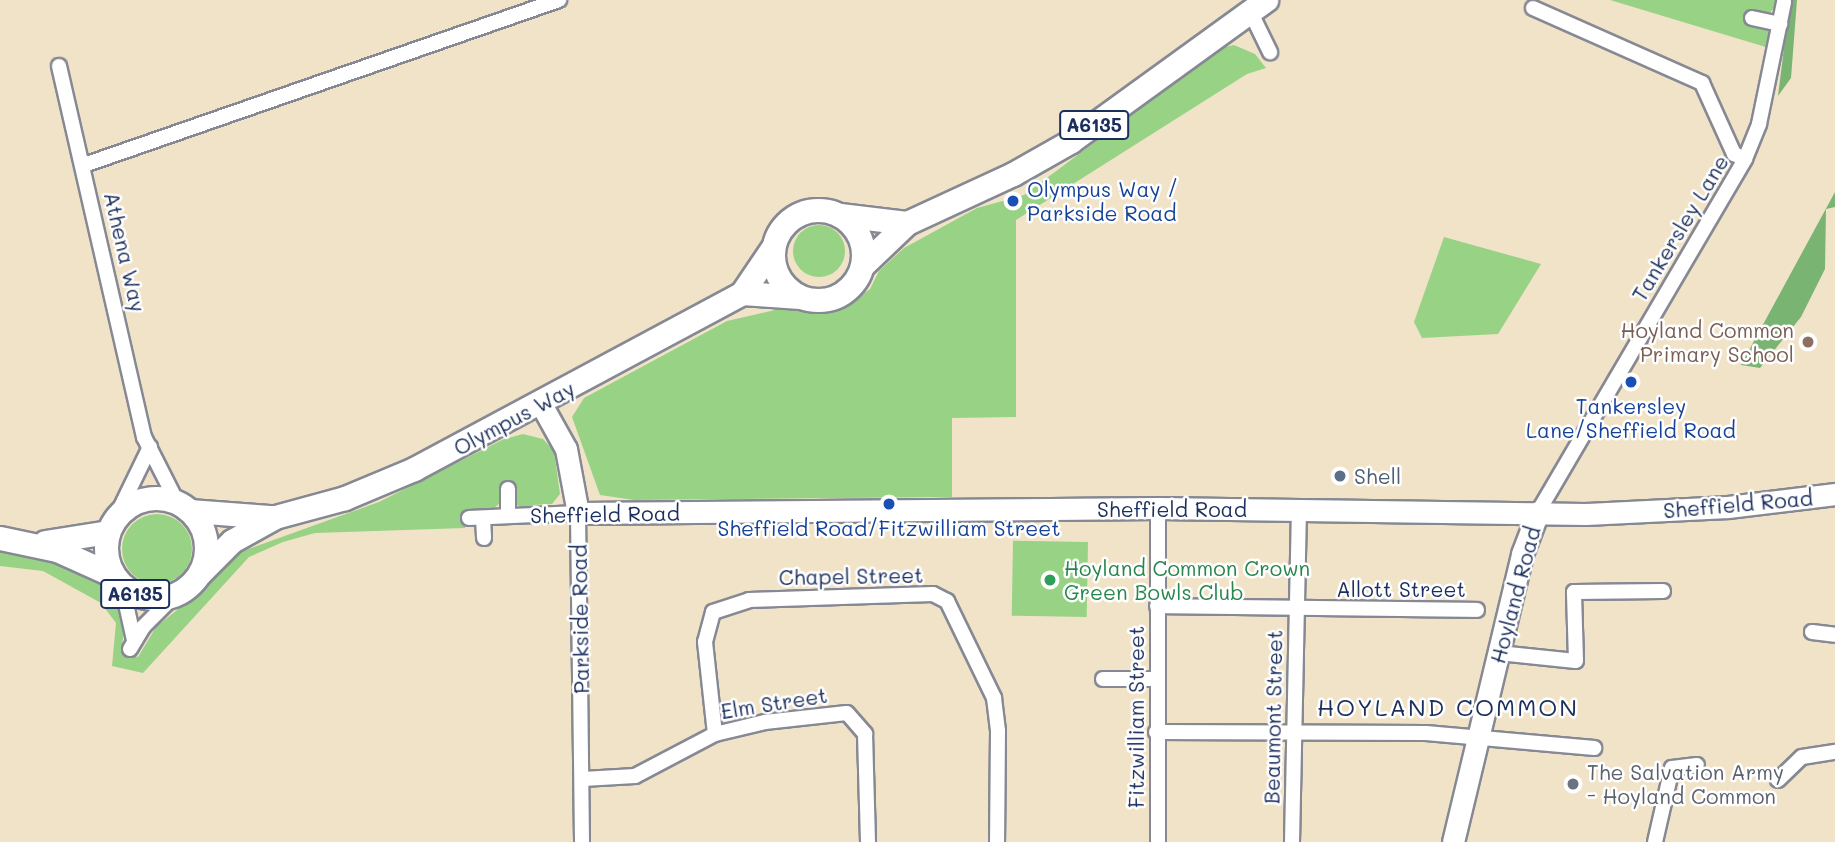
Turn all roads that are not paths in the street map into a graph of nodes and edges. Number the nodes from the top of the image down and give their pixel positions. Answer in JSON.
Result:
{"nodes":[{"id":1,"x":559,"y":0,"type":"edge"},
{"id":2,"x":1784,"y":2,"type":"dead end"},
{"id":3,"x":1258,"y":6,"type":"edge"},
{"id":4,"x":1533,"y":8,"type":"dead end"},
{"id":5,"x":1752,"y":18,"type":"dead end"},
{"id":6,"x":1780,"y":24,"type":"junction"},
{"id":7,"x":1270,"y":52,"type":"dead end"},
{"id":8,"x":59,"y":66,"type":"dead end"},
{"id":9,"x":1745,"y":159,"type":"junction"},
{"id":10,"x":84,"y":165,"type":"junction"},
{"id":11,"x":841,"y":215,"type":"junction"},
{"id":12,"x":906,"y":223,"type":"junction"},
{"id":13,"x":773,"y":247,"type":"junction"},
{"id":14,"x":862,"y":266,"type":"junction"},
{"id":15,"x":741,"y":293,"type":"junction"},
{"id":16,"x":800,"y":297,"type":"junction"},
{"id":17,"x":541,"y":404,"type":"junction"},
{"id":18,"x":150,"y":447,"type":"junction"},
{"id":19,"x":508,"y":489,"type":"dead end"},
{"id":20,"x":1835,"y":494,"type":"edge"},
{"id":21,"x":184,"y":506,"type":"junction"},
{"id":22,"x":1158,"y":508,"type":"junction"},
{"id":23,"x":1299,"y":509,"type":"junction"},
{"id":24,"x":1538,"y":512,"type":"junction"},
{"id":25,"x":578,"y":513,"type":"junction"},
{"id":26,"x":508,"y":516,"type":"junction"},
{"id":27,"x":275,"y":517,"type":"junction"},
{"id":28,"x":112,"y":524,"type":"junction"},
{"id":29,"x":0,"y":538,"type":"edge"},
{"id":30,"x":484,"y":538,"type":"dead end"},
{"id":31,"x":32,"y":543,"type":"junction"},
{"id":32,"x":200,"y":573,"type":"junction"},
{"id":33,"x":118,"y":580,"type":"junction"},
{"id":34,"x":1663,"y":591,"type":"dead end"},
{"id":35,"x":175,"y":595,"type":"junction"},
{"id":36,"x":1157,"y":606,"type":"junction"},
{"id":37,"x":1297,"y":610,"type":"junction"},
{"id":38,"x":1477,"y":610,"type":"dead end"},
{"id":39,"x":1812,"y":632,"type":"dead end"},
{"id":40,"x":1835,"y":635,"type":"edge"},
{"id":41,"x":1499,"y":653,"type":"junction"},
{"id":42,"x":1103,"y":679,"type":"dead end"},
{"id":43,"x":1156,"y":679,"type":"junction"},
{"id":44,"x":1156,"y":732,"type":"junction"},
{"id":45,"x":715,"y":734,"type":"junction"},
{"id":46,"x":1293,"y":734,"type":"junction"},
{"id":47,"x":1478,"y":738,"type":"junction"},
{"id":48,"x":1594,"y":748,"type":"dead end"},
{"id":49,"x":1835,"y":752,"type":"edge"},
{"id":50,"x":1697,"y":765,"type":"dead end"},
{"id":51,"x":583,"y":779,"type":"junction"},
{"id":52,"x":1778,"y":780,"type":"dead end"},
{"id":53,"x":582,"y":842,"type":"edge"},
{"id":54,"x":868,"y":842,"type":"edge"},
{"id":55,"x":997,"y":842,"type":"edge"},
{"id":56,"x":1158,"y":842,"type":"edge"},
{"id":57,"x":1292,"y":842,"type":"edge"},
{"id":58,"x":1453,"y":842,"type":"edge"},
{"id":59,"x":1655,"y":842,"type":"edge"}],
"edges":[{"from":1,"to":10,"type":"street"},
{"from":2,"to":6,"type":"street","name":"Tankersley Lane"},
{"from":3,"to":7,"type":"street"},
{"from":3,"to":12,"type":"main road","number":"A6135"},
{"from":4,"to":9,"type":"street"},
{"from":5,"to":6,"type":"street"},
{"from":6,"to":9,"type":"street","name":"Tankersley Lane"},
{"from":8,"to":10,"type":"street","name":"Athena Way"},
{"from":9,"to":24,"type":"street","name":"Tankersley Lane"},
{"from":10,"to":18,"type":"street","name":"Athena Way"},
{"from":11,"to":12,"type":"main road","name":"Olympus Way","number":"A6135"},
{"from":11,"to":13,"type":"main road","name":"Olympus Way","number":"A6135"},
{"from":11,"to":14,"type":"main road"},
{"from":12,"to":14,"type":"main road","number":"A6135"},
{"from":13,"to":15,"type":"main road","name":"Olympus Way","number":"A6135"},
{"from":13,"to":16,"type":"main road"},
{"from":14,"to":16,"type":"main road","number":"A6135"},
{"from":15,"to":16,"type":"main road","number":"A6135"},
{"from":15,"to":17,"type":"main road","name":"Olympus Way","number":"A6135"},
{"from":17,"to":25,"type":"street","name":"Parkside Road"},
{"from":17,"to":27,"type":"main road","name":"Olympus Way","number":"A6135"},
{"from":18,"to":21,"type":"street","name":"Athena Way"},
{"from":18,"to":28,"type":"street"},
{"from":19,"to":26,"type":"street","name":"Sheffield Road"},
{"from":20,"to":24,"type":"street","name":"Sheffield Road"},
{"from":21,"to":27,"type":"main road","name":"Olympus Way","number":"A6135"},
{"from":21,"to":28,"type":"main road","name":"Olympus Way","number":"A6135"},
{"from":21,"to":32,"type":"main road","number":"A6135"},
{"from":22,"to":23,"type":"street","name":"Sheffield Road"},
{"from":22,"to":25,"type":"street","name":"Sheffield Road"},
{"from":22,"to":36,"type":"street","name":"Fitzwilliam Street"},
{"from":23,"to":24,"type":"street","name":"Sheffield Road"},
{"from":23,"to":37,"type":"street","name":"Beaumont Street"},
{"from":24,"to":41,"type":"street","name":"Hoyland Road"},
{"from":25,"to":26,"type":"street","name":"Sheffield Road"},
{"from":25,"to":51,"type":"street","name":"Parkside Road"},
{"from":26,"to":30,"type":"street","name":"Sheffield Road"},
{"from":27,"to":32,"type":"main road","name":"Olympus Way","number":"A6135"},
{"from":28,"to":31,"type":"main road","number":"A6135"},
{"from":28,"to":33,"type":"main road","number":"A6135"},
{"from":29,"to":31,"type":"main road","number":"A6135"},
{"from":31,"to":33,"type":"main road","number":"A6135"},
{"from":32,"to":35,"type":"main road","name":"Olympus Way","number":"A6135"},
{"from":33,"to":35,"type":"main road","number":"A6135"},
{"from":33,"to":35,"type":"street"},
{"from":34,"to":41,"type":"street"},
{"from":36,"to":37,"type":"street","name":"Allott Street"},
{"from":36,"to":43,"type":"street","name":"Fitzwilliam Street"},
{"from":37,"to":38,"type":"street","name":"Allott Street"},
{"from":37,"to":46,"type":"street","name":"Beaumont Street"},
{"from":39,"to":40,"type":"street"},
{"from":41,"to":47,"type":"street","name":"Hoyland Road"},
{"from":42,"to":43,"type":"street"},
{"from":43,"to":44,"type":"street","name":"Fitzwilliam Street"},
{"from":44,"to":46,"type":"street"},
{"from":44,"to":56,"type":"street","name":"Fitzwilliam Street"},
{"from":45,"to":51,"type":"street","name":"Elm Street"},
{"from":45,"to":54,"type":"street","name":"Elm Street"},
{"from":45,"to":55,"type":"street","name":"Chapel Street"},
{"from":46,"to":47,"type":"street"},
{"from":46,"to":57,"type":"street","name":"Beaumont Street"},
{"from":47,"to":48,"type":"street"},
{"from":47,"to":58,"type":"street","name":"Hoyland Road"},
{"from":49,"to":52,"type":"street"},
{"from":50,"to":59,"type":"street"},
{"from":51,"to":53,"type":"street","name":"Parkside Road"}]}
